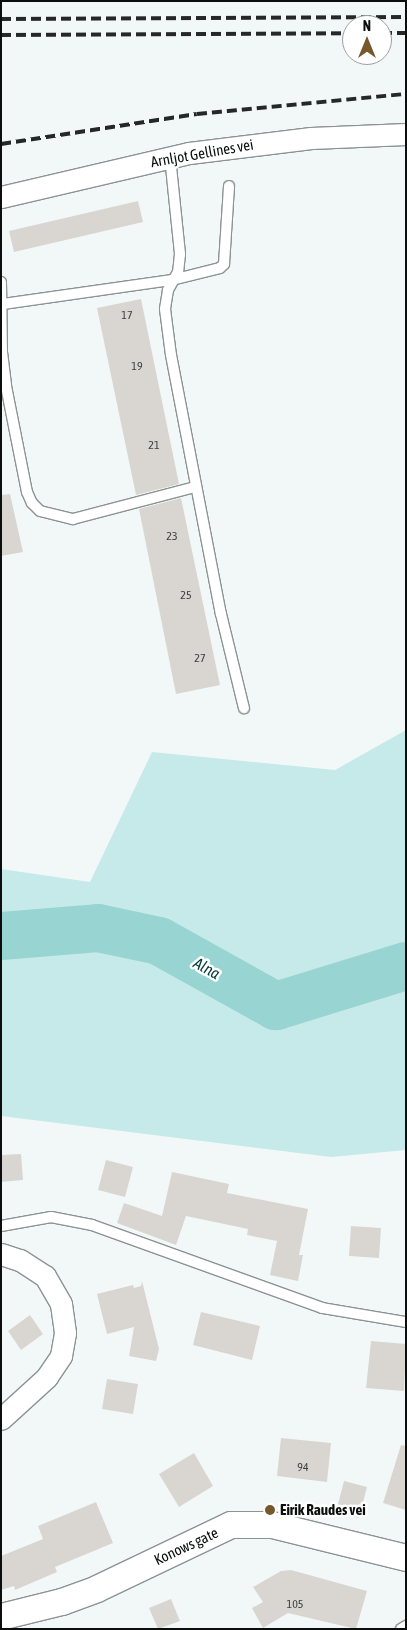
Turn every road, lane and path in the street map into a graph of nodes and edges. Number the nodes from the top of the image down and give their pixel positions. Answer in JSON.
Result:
{"nodes":[{"id":1,"x":406,"y":134,"type":"edge"},
{"id":2,"x":170,"y":157,"type":"junction"},
{"id":3,"x":229,"y":186,"type":"dead end"},
{"id":4,"x":1,"y":196,"type":"edge"},
{"id":5,"x":172,"y":280,"type":"junction"},
{"id":6,"x":1,"y":282,"type":"edge"},
{"id":7,"x":3,"y":304,"type":"junction"},
{"id":8,"x":195,"y":487,"type":"junction"},
{"id":9,"x":244,"y":708,"type":"dead end"},
{"id":10,"x":1,"y":1226,"type":"edge"},
{"id":11,"x":1,"y":1254,"type":"edge"},
{"id":12,"x":406,"y":1322,"type":"edge"},
{"id":13,"x":1,"y":1419,"type":"edge"},
{"id":14,"x":406,"y":1558,"type":"edge"},
{"id":15,"x":1,"y":1616,"type":"edge"},
{"id":16,"x":406,"y":1626,"type":"edge"},
{"id":17,"x":401,"y":1629,"type":"edge"}],
"edges":[{"from":1,"to":2,"type":"street","name":"Arnljot Gellines vei"},
{"from":2,"to":4,"type":"street","name":"Arnljot Gellines vei"},
{"from":2,"to":5,"type":"lane"},
{"from":3,"to":5,"type":"lane"},
{"from":5,"to":7,"type":"lane"},
{"from":5,"to":8,"type":"lane"},
{"from":6,"to":7,"type":"lane"},
{"from":7,"to":8,"type":"lane"},
{"from":8,"to":9,"type":"lane"},
{"from":10,"to":12,"type":"lane"},
{"from":11,"to":13,"type":"street"},
{"from":14,"to":15,"type":"street","name":"Konows gate"},
{"from":16,"to":17,"type":"lane"}]}
